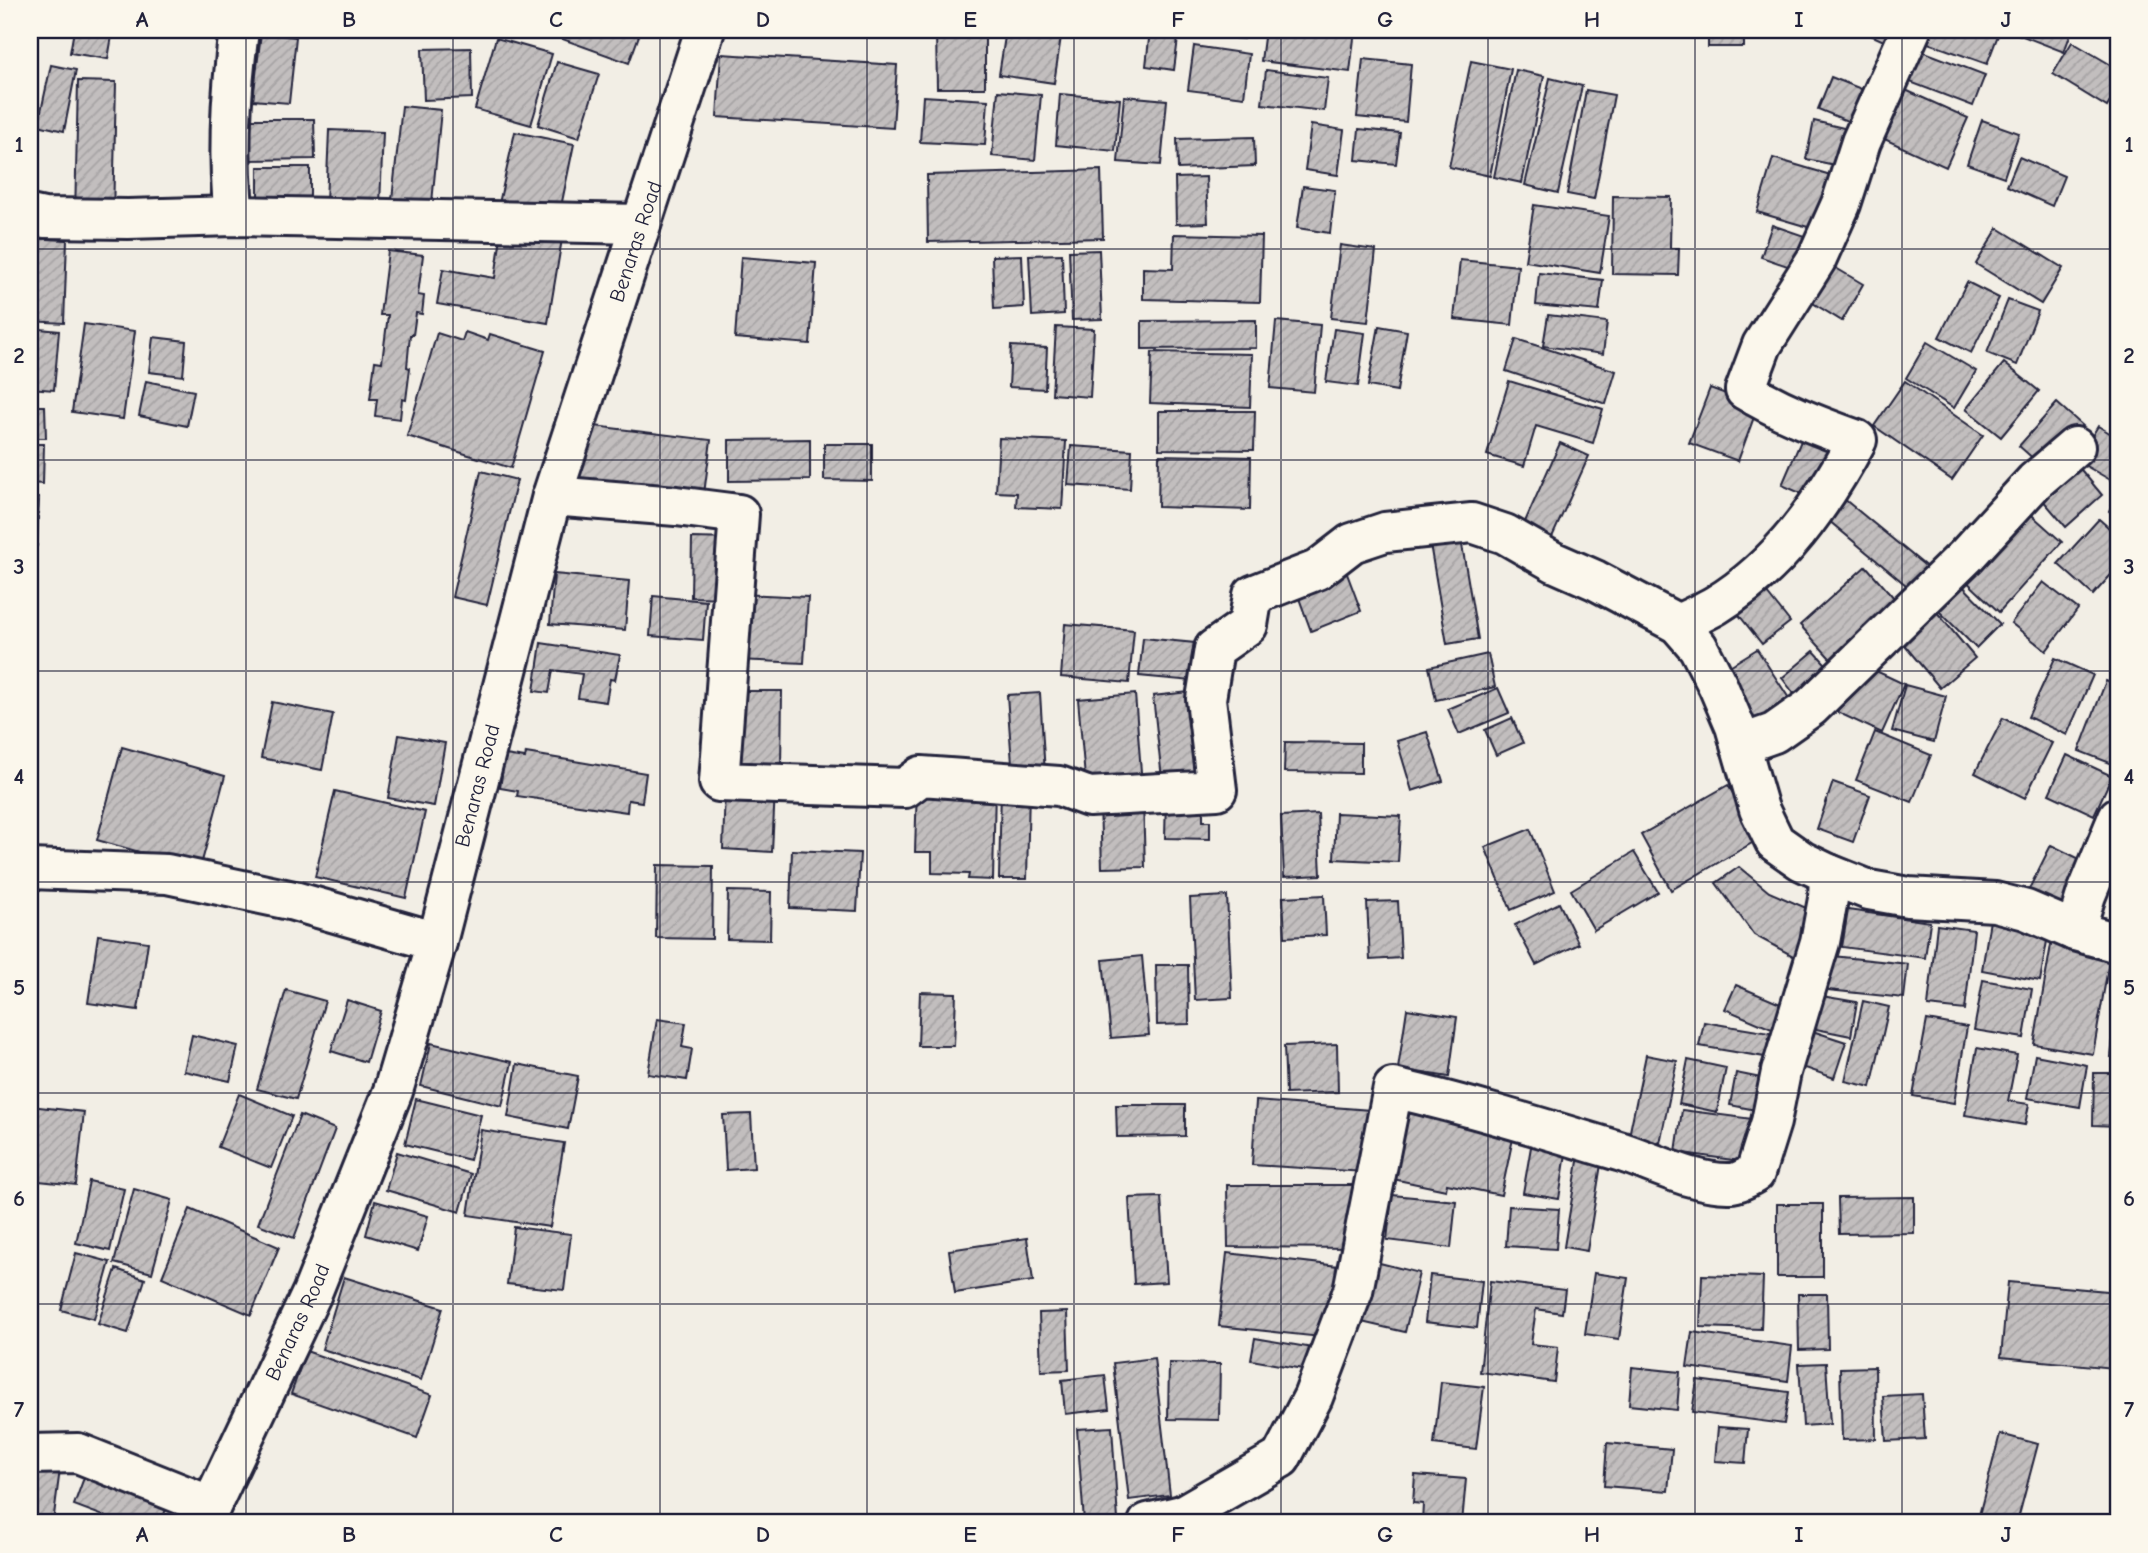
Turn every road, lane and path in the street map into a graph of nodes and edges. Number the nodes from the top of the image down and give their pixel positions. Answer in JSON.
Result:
{"nodes":[{"id":1,"x":239,"y":30,"type":"edge"},
{"id":2,"x":705,"y":30,"type":"edge"},
{"id":3,"x":1911,"y":30,"type":"edge"},
{"id":4,"x":30,"y":215,"type":"edge"},
{"id":5,"x":234,"y":216,"type":"junction"},
{"id":6,"x":641,"y":223,"type":"junction"},
{"id":7,"x":2075,"y":447,"type":"dead end"},
{"id":8,"x":552,"y":496,"type":"junction"},
{"id":9,"x":1678,"y":624,"type":"junction"},
{"id":10,"x":1740,"y":745,"type":"junction"},
{"id":11,"x":2118,"y":817,"type":"edge"},
{"id":12,"x":30,"y":869,"type":"edge"},
{"id":13,"x":1829,"y":874,"type":"junction"},
{"id":14,"x":2076,"y":931,"type":"junction"},
{"id":15,"x":437,"y":942,"type":"junction"},
{"id":16,"x":2118,"y":943,"type":"edge"},
{"id":17,"x":30,"y":1454,"type":"edge"},
{"id":18,"x":207,"y":1515,"type":"edge"},
{"id":19,"x":1148,"y":1523,"type":"edge"}],
"edges":[{"from":1,"to":5,"type":"street"},
{"from":2,"to":6,"type":"street","name":"Benaras Road"},
{"from":3,"to":9,"type":"street"},
{"from":4,"to":5,"type":"street"},
{"from":5,"to":6,"type":"street"},
{"from":6,"to":8,"type":"street","name":"Benaras Road"},
{"from":7,"to":10,"type":"street"},
{"from":8,"to":9,"type":"street"},
{"from":8,"to":15,"type":"street","name":"Benaras Road"},
{"from":9,"to":10,"type":"street"},
{"from":10,"to":13,"type":"street"},
{"from":11,"to":14,"type":"street"},
{"from":12,"to":15,"type":"street"},
{"from":13,"to":14,"type":"street"},
{"from":13,"to":19,"type":"street"},
{"from":14,"to":16,"type":"street"},
{"from":15,"to":18,"type":"street","name":"Benaras Road"},
{"from":17,"to":18,"type":"street"}]}
